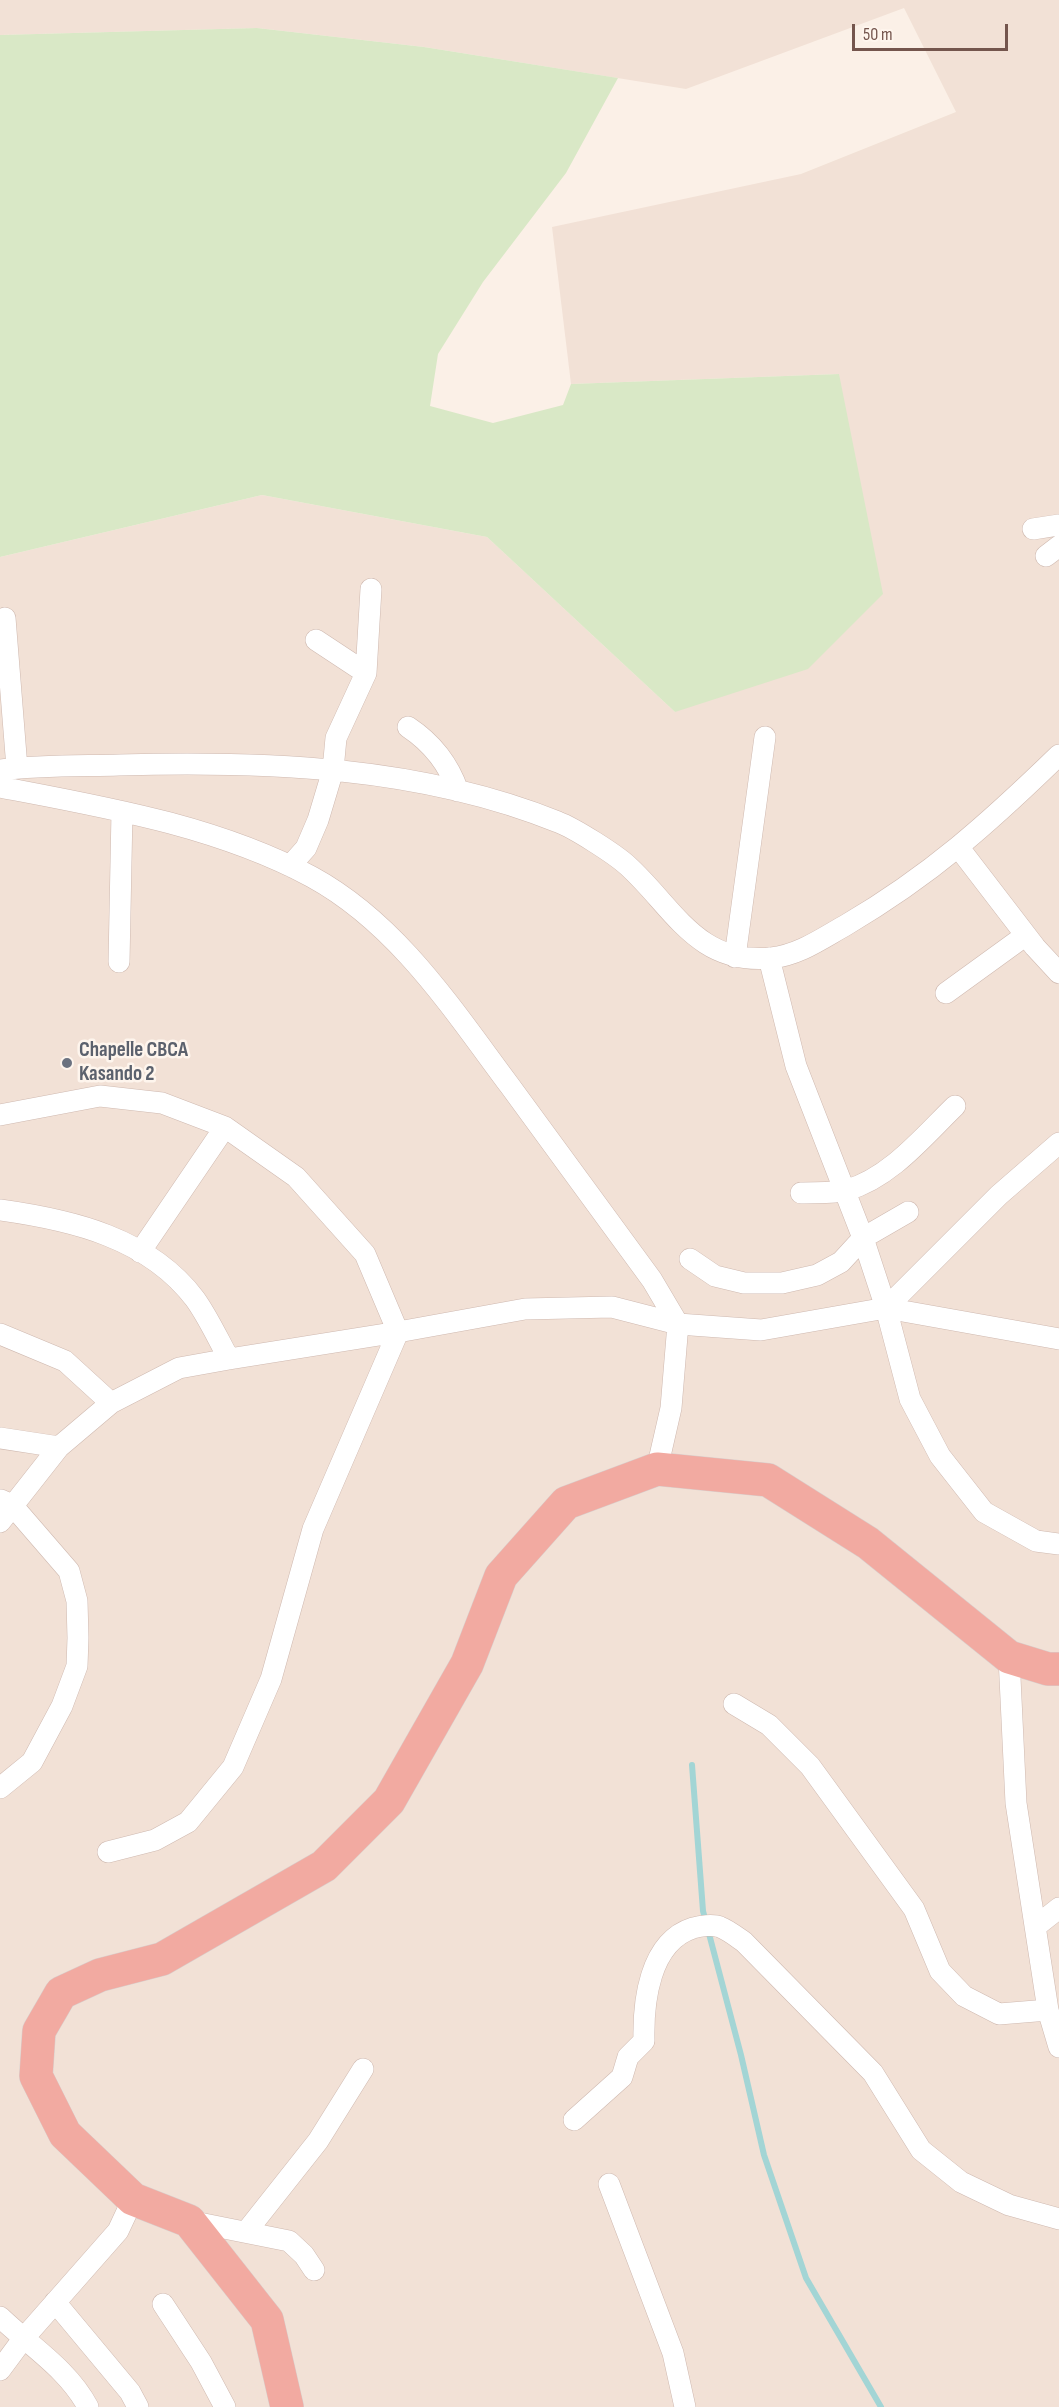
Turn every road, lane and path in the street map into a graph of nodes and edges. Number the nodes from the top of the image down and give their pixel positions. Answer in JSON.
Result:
{"nodes":[{"id":1,"x":1059,"y":525,"type":"edge"},
{"id":2,"x":1033,"y":529,"type":"dead end"},
{"id":3,"x":371,"y":589,"type":"dead end"},
{"id":4,"x":5,"y":618,"type":"dead end"},
{"id":5,"x":316,"y":640,"type":"dead end"},
{"id":6,"x":366,"y":673,"type":"junction"},
{"id":7,"x":408,"y":728,"type":"dead end"},
{"id":8,"x":765,"y":736,"type":"dead end"},
{"id":9,"x":1059,"y":755,"type":"edge"},
{"id":10,"x":8,"y":769,"type":"edge"},
{"id":11,"x":333,"y":770,"type":"junction"},
{"id":12,"x":0,"y":787,"type":"edge"},
{"id":13,"x":458,"y":791,"type":"junction"},
{"id":14,"x":122,"y":812,"type":"junction"},
{"id":15,"x":959,"y":848,"type":"junction"},
{"id":16,"x":290,"y":866,"type":"junction"},
{"id":17,"x":1026,"y":935,"type":"junction"},
{"id":18,"x":735,"y":957,"type":"junction"},
{"id":19,"x":769,"y":958,"type":"junction"},
{"id":20,"x":119,"y":962,"type":"dead end"},
{"id":21,"x":1059,"y":973,"type":"edge"},
{"id":22,"x":946,"y":993,"type":"dead end"},
{"id":23,"x":956,"y":1106,"type":"dead end"},
{"id":24,"x":0,"y":1115,"type":"edge"},
{"id":25,"x":225,"y":1126,"type":"junction"},
{"id":26,"x":1059,"y":1143,"type":"edge"},
{"id":27,"x":844,"y":1191,"type":"junction"},
{"id":28,"x":801,"y":1193,"type":"dead end"},
{"id":29,"x":0,"y":1210,"type":"edge"},
{"id":30,"x":908,"y":1212,"type":"dead end"},
{"id":31,"x":863,"y":1238,"type":"junction"},
{"id":32,"x":140,"y":1252,"type":"junction"},
{"id":33,"x":690,"y":1259,"type":"dead end"},
{"id":34,"x":886,"y":1308,"type":"junction"},
{"id":35,"x":678,"y":1324,"type":"junction"},
{"id":36,"x":398,"y":1332,"type":"junction"},
{"id":37,"x":0,"y":1334,"type":"edge"},
{"id":38,"x":1059,"y":1339,"type":"edge"},
{"id":39,"x":229,"y":1359,"type":"junction"},
{"id":40,"x":111,"y":1403,"type":"junction"},
{"id":41,"x":0,"y":1438,"type":"edge"},
{"id":42,"x":59,"y":1447,"type":"junction"},
{"id":43,"x":657,"y":1469,"type":"junction"},
{"id":44,"x":4,"y":1509,"type":"edge"},
{"id":45,"x":1059,"y":1544,"type":"edge"},
{"id":46,"x":1009,"y":1657,"type":"junction"},
{"id":47,"x":1059,"y":1669,"type":"edge"},
{"id":48,"x":734,"y":1704,"type":"dead end"},
{"id":49,"x":0,"y":1788,"type":"edge"},
{"id":50,"x":108,"y":1852,"type":"dead end"},
{"id":51,"x":1059,"y":1908,"type":"edge"},
{"id":52,"x":1035,"y":1927,"type":"junction"},
{"id":53,"x":1048,"y":2010,"type":"junction"},
{"id":54,"x":1059,"y":2047,"type":"edge"},
{"id":55,"x":363,"y":2068,"type":"dead end"},
{"id":56,"x":574,"y":2120,"type":"dead end"},
{"id":57,"x":609,"y":2184,"type":"dead end"},
{"id":58,"x":133,"y":2199,"type":"junction"},
{"id":59,"x":1059,"y":2218,"type":"edge"},
{"id":60,"x":189,"y":2222,"type":"junction"},
{"id":61,"x":246,"y":2232,"type":"junction"},
{"id":62,"x":314,"y":2270,"type":"dead end"},
{"id":63,"x":55,"y":2302,"type":"junction"},
{"id":64,"x":163,"y":2304,"type":"dead end"},
{"id":65,"x":0,"y":2317,"type":"edge"},
{"id":66,"x":23,"y":2339,"type":"junction"},
{"id":67,"x":0,"y":2370,"type":"edge"},
{"id":68,"x":84,"y":2405,"type":"edge"},
{"id":69,"x":138,"y":2407,"type":"edge"},
{"id":70,"x":225,"y":2407,"type":"edge"},
{"id":71,"x":287,"y":2407,"type":"edge"},
{"id":72,"x":685,"y":2407,"type":"edge"}],
"edges":[{"from":1,"to":2,"type":"street"},
{"from":3,"to":6,"type":"street"},
{"from":4,"to":10,"type":"street"},
{"from":5,"to":6,"type":"street"},
{"from":6,"to":11,"type":"street"},
{"from":7,"to":13,"type":"street"},
{"from":8,"to":18,"type":"street"},
{"from":9,"to":15,"type":"street"},
{"from":10,"to":11,"type":"street"},
{"from":11,"to":13,"type":"street"},
{"from":11,"to":16,"type":"street"},
{"from":12,"to":14,"type":"street"},
{"from":13,"to":18,"type":"street"},
{"from":14,"to":16,"type":"street"},
{"from":14,"to":20,"type":"street"},
{"from":15,"to":17,"type":"street"},
{"from":15,"to":19,"type":"street"},
{"from":16,"to":35,"type":"street"},
{"from":17,"to":21,"type":"street"},
{"from":17,"to":22,"type":"street"},
{"from":18,"to":19,"type":"street"},
{"from":19,"to":27,"type":"street"},
{"from":23,"to":27,"type":"street"},
{"from":24,"to":25,"type":"street"},
{"from":25,"to":32,"type":"street"},
{"from":25,"to":36,"type":"street"},
{"from":26,"to":34,"type":"street"},
{"from":27,"to":28,"type":"street"},
{"from":27,"to":31,"type":"street"},
{"from":29,"to":32,"type":"street"},
{"from":30,"to":31,"type":"street"},
{"from":31,"to":33,"type":"street"},
{"from":31,"to":34,"type":"street"},
{"from":32,"to":39,"type":"street"},
{"from":34,"to":35,"type":"street"},
{"from":34,"to":38,"type":"street"},
{"from":34,"to":45,"type":"street"},
{"from":35,"to":36,"type":"street"},
{"from":35,"to":43,"type":"street"},
{"from":36,"to":39,"type":"street"},
{"from":36,"to":50,"type":"street"},
{"from":37,"to":40,"type":"street"},
{"from":39,"to":40,"type":"street"},
{"from":40,"to":42,"type":"street"},
{"from":41,"to":42,"type":"street"},
{"from":42,"to":44,"type":"street"},
{"from":43,"to":46,"type":"highway"},
{"from":43,"to":58,"type":"highway"},
{"from":44,"to":49,"type":"street"},
{"from":46,"to":47,"type":"highway"},
{"from":46,"to":52,"type":"street"},
{"from":48,"to":53,"type":"street"},
{"from":51,"to":52,"type":"street"},
{"from":52,"to":53,"type":"street"},
{"from":53,"to":54,"type":"street"},
{"from":55,"to":61,"type":"street"},
{"from":56,"to":59,"type":"street"},
{"from":57,"to":72,"type":"street"},
{"from":58,"to":60,"type":"highway"},
{"from":58,"to":63,"type":"street"},
{"from":60,"to":61,"type":"street"},
{"from":60,"to":71,"type":"highway"},
{"from":61,"to":62,"type":"street"},
{"from":63,"to":66,"type":"street"},
{"from":63,"to":69,"type":"street"},
{"from":64,"to":70,"type":"street"},
{"from":65,"to":66,"type":"street"},
{"from":66,"to":67,"type":"street"},
{"from":66,"to":68,"type":"street"}]}
